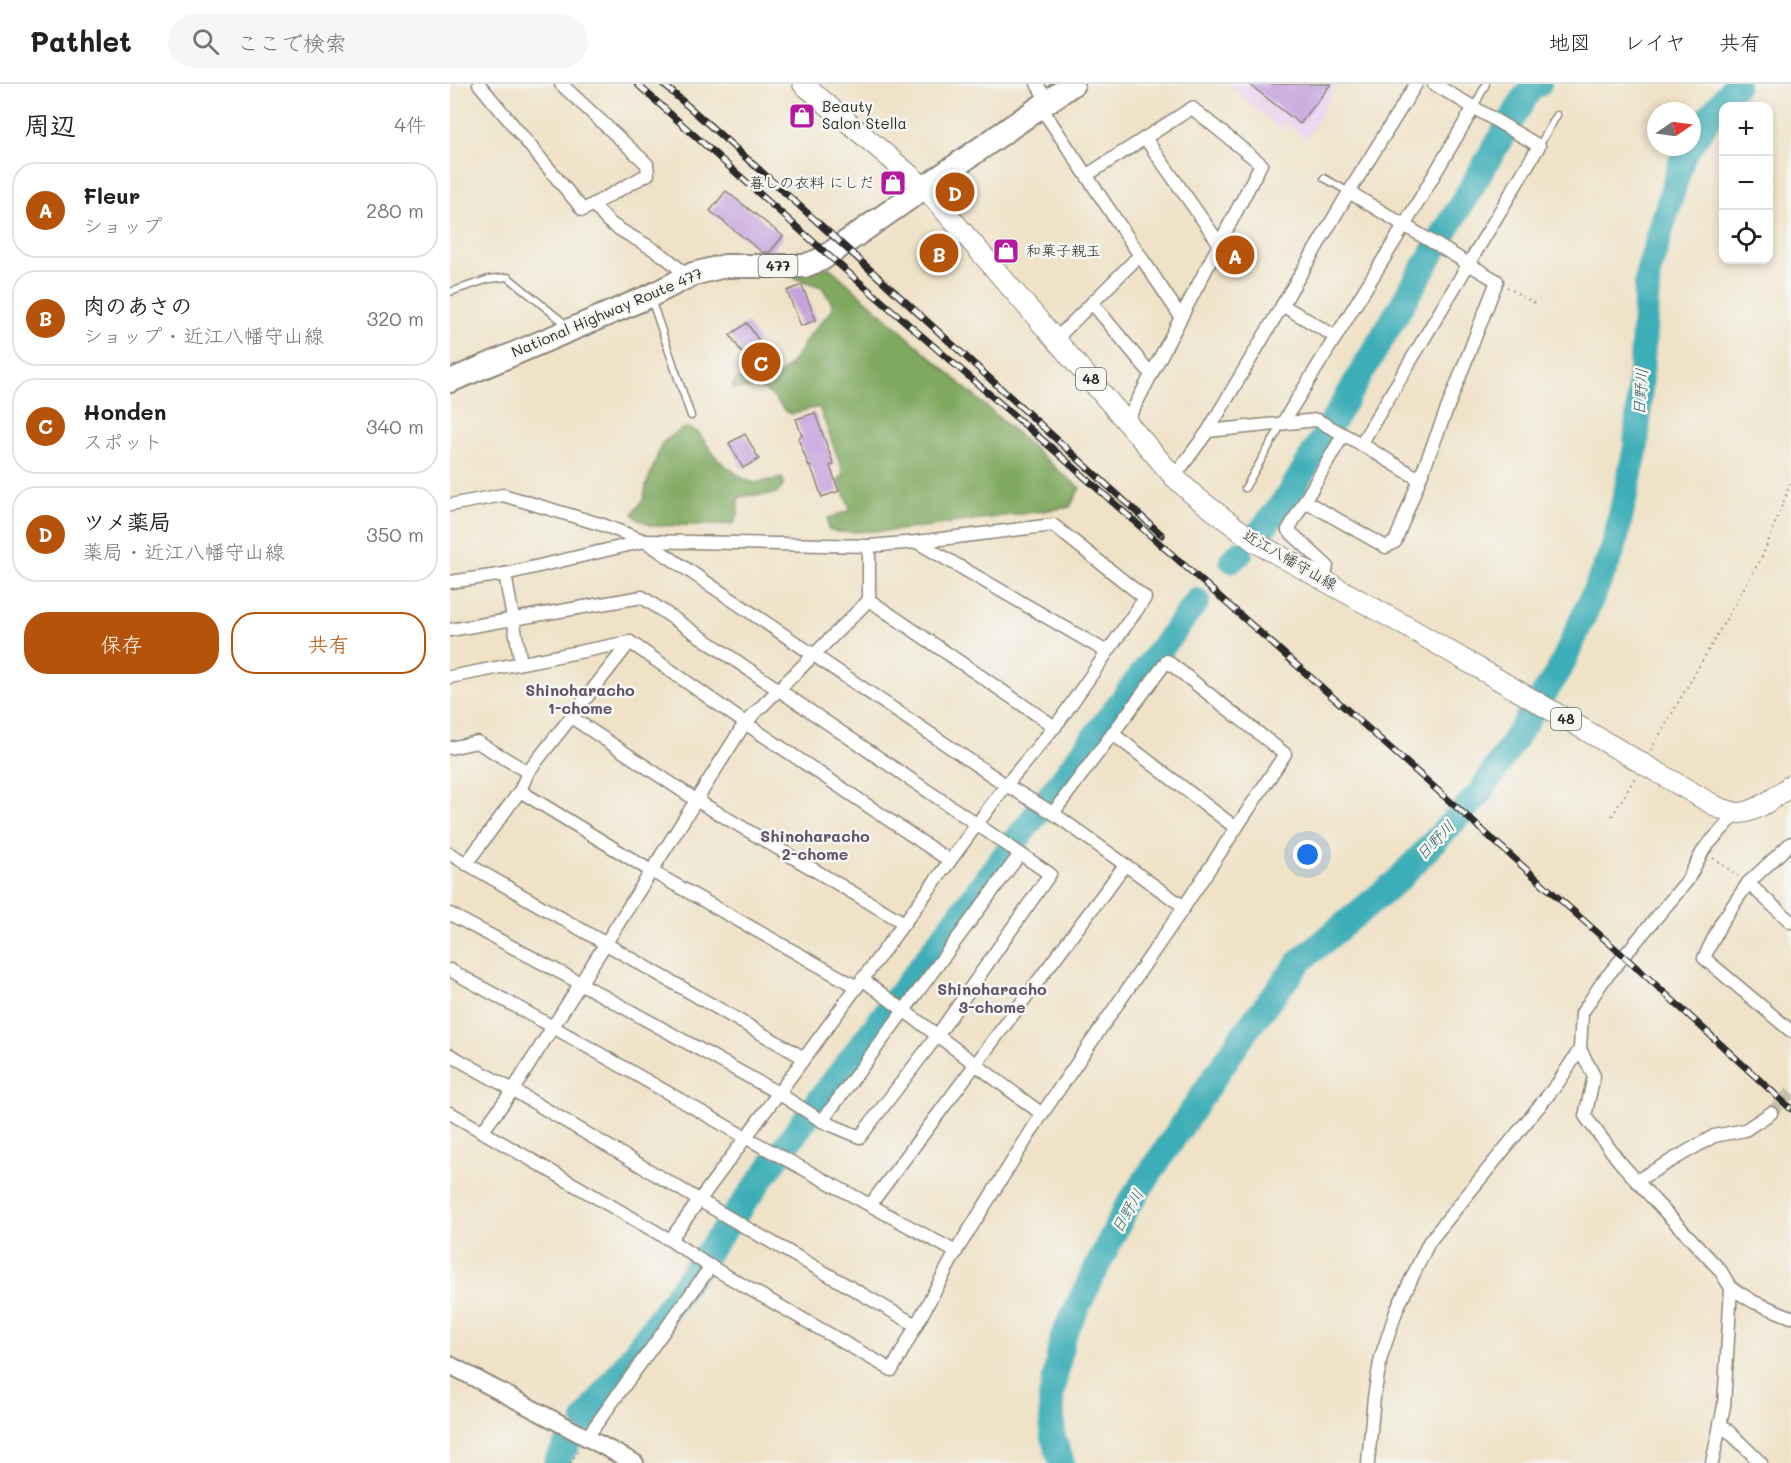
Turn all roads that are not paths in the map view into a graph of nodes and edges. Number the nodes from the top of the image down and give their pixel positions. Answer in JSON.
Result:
{"nodes":[{"id":1,"x":479,"y":84,"type":"edge"},
{"id":2,"x":561,"y":84,"type":"edge"},
{"id":3,"x":803,"y":84,"type":"edge"},
{"id":4,"x":1073,"y":84,"type":"edge"},
{"id":5,"x":1416,"y":84,"type":"edge"},
{"id":6,"x":1434,"y":84,"type":"edge"},
{"id":7,"x":1486,"y":84,"type":"edge"},
{"id":8,"x":1041,"y":97,"type":"edge"},
{"id":9,"x":1474,"y":107,"type":"junction"},
{"id":10,"x":1557,"y":115,"type":"dead end"},
{"id":11,"x":1145,"y":138,"type":"junction"},
{"id":12,"x":1539,"y":146,"type":"junction"},
{"id":13,"x":1087,"y":175,"type":"junction"},
{"id":14,"x":1324,"y":178,"type":"dead end"},
{"id":15,"x":924,"y":187,"type":"junction"},
{"id":16,"x":1348,"y":192,"type":"junction"},
{"id":17,"x":594,"y":205,"type":"junction"},
{"id":18,"x":1404,"y":226,"type":"junction"},
{"id":19,"x":1220,"y":243,"type":"junction"},
{"id":20,"x":1140,"y":255,"type":"junction"},
{"id":21,"x":1469,"y":264,"type":"junction"},
{"id":22,"x":686,"y":278,"type":"junction"},
{"id":23,"x":450,"y":292,"type":"edge"},
{"id":24,"x":650,"y":296,"type":"junction"},
{"id":25,"x":1092,"y":303,"type":"junction"},
{"id":26,"x":1282,"y":305,"type":"junction"},
{"id":27,"x":1181,"y":317,"type":"junction"},
{"id":28,"x":571,"y":329,"type":"junction"},
{"id":29,"x":1336,"y":337,"type":"junction"},
{"id":30,"x":1056,"y":339,"type":"junction"},
{"id":31,"x":1151,"y":374,"type":"junction"},
{"id":32,"x":450,"y":381,"type":"edge"},
{"id":33,"x":691,"y":416,"type":"dead end"},
{"id":34,"x":1127,"y":421,"type":"junction"},
{"id":35,"x":1282,"y":424,"type":"junction"},
{"id":36,"x":1208,"y":431,"type":"junction"},
{"id":37,"x":1340,"y":433,"type":"junction"},
{"id":38,"x":1361,"y":444,"type":"junction"},
{"id":39,"x":1174,"y":477,"type":"junction"},
{"id":40,"x":1419,"y":479,"type":"junction"},
{"id":41,"x":1245,"y":488,"type":"dead end"},
{"id":42,"x":1305,"y":501,"type":"junction"},
{"id":43,"x":450,"y":505,"type":"edge"},
{"id":44,"x":645,"y":541,"type":"junction"},
{"id":45,"x":917,"y":542,"type":"junction"},
{"id":46,"x":869,"y":546,"type":"junction"},
{"id":47,"x":505,"y":574,"type":"junction"},
{"id":48,"x":1323,"y":580,"type":"junction"},
{"id":49,"x":450,"y":582,"type":"edge"},
{"id":50,"x":869,"y":600,"type":"junction"},
{"id":51,"x":513,"y":619,"type":"junction"},
{"id":52,"x":450,"y":630,"type":"edge"},
{"id":53,"x":630,"y":642,"type":"junction"},
{"id":54,"x":1107,"y":652,"type":"junction"},
{"id":55,"x":814,"y":654,"type":"junction"},
{"id":56,"x":521,"y":663,"type":"junction"},
{"id":57,"x":450,"y":676,"type":"edge"},
{"id":58,"x":778,"y":689,"type":"junction"},
{"id":59,"x":571,"y":717,"type":"junction"},
{"id":60,"x":745,"y":723,"type":"junction"},
{"id":61,"x":1055,"y":727,"type":"junction"},
{"id":62,"x":1113,"y":734,"type":"junction"},
{"id":63,"x":450,"y":748,"type":"edge"},
{"id":64,"x":528,"y":772,"type":"junction"},
{"id":65,"x":1006,"y":785,"type":"junction"},
{"id":66,"x":1791,"y":785,"type":"edge"},
{"id":67,"x":520,"y":791,"type":"junction"},
{"id":68,"x":696,"y":800,"type":"junction"},
{"id":69,"x":1045,"y":809,"type":"junction"},
{"id":70,"x":1728,"y":810,"type":"junction"},
{"id":71,"x":976,"y":825,"type":"junction"},
{"id":72,"x":1236,"y":828,"type":"junction"},
{"id":73,"x":1791,"y":843,"type":"edge"},
{"id":74,"x":1014,"y":850,"type":"junction"},
{"id":75,"x":450,"y":854,"type":"edge"},
{"id":76,"x":950,"y":861,"type":"junction"},
{"id":77,"x":466,"y":864,"type":"junction"},
{"id":78,"x":1125,"y":865,"type":"junction"},
{"id":79,"x":651,"y":871,"type":"junction"},
{"id":80,"x":1745,"y":881,"type":"junction"},
{"id":81,"x":1184,"y":907,"type":"junction"},
{"id":82,"x":450,"y":914,"type":"edge"},
{"id":83,"x":1791,"y":922,"type":"edge"},
{"id":84,"x":904,"y":923,"type":"junction"},
{"id":85,"x":605,"y":944,"type":"junction"},
{"id":86,"x":450,"y":970,"type":"edge"},
{"id":87,"x":580,"y":983,"type":"junction"},
{"id":88,"x":860,"y":983,"type":"junction"},
{"id":89,"x":897,"y":1006,"type":"junction"},
{"id":90,"x":553,"y":1027,"type":"junction"},
{"id":91,"x":1791,"y":1031,"type":"edge"},
{"id":92,"x":937,"y":1036,"type":"junction"},
{"id":93,"x":1580,"y":1049,"type":"junction"},
{"id":94,"x":450,"y":1055,"type":"edge"},
{"id":95,"x":804,"y":1058,"type":"junction"},
{"id":96,"x":975,"y":1064,"type":"junction"},
{"id":97,"x":513,"y":1090,"type":"junction"},
{"id":98,"x":778,"y":1093,"type":"junction"},
{"id":99,"x":450,"y":1113,"type":"edge"},
{"id":100,"x":1771,"y":1113,"type":"tunnel mouth"},
{"id":101,"x":1042,"y":1114,"type":"junction"},
{"id":102,"x":814,"y":1116,"type":"junction"},
{"id":103,"x":482,"y":1132,"type":"junction"},
{"id":104,"x":746,"y":1137,"type":"junction"},
{"id":105,"x":1636,"y":1180,"type":"junction"},
{"id":106,"x":700,"y":1199,"type":"junction"},
{"id":107,"x":870,"y":1205,"type":"junction"},
{"id":108,"x":670,"y":1240,"type":"junction"},
{"id":109,"x":956,"y":1252,"type":"junction"},
{"id":110,"x":709,"y":1265,"type":"junction"},
{"id":111,"x":1731,"y":1288,"type":"junction"},
{"id":112,"x":1791,"y":1317,"type":"edge"},
{"id":113,"x":915,"y":1325,"type":"junction"},
{"id":114,"x":450,"y":1365,"type":"edge"},
{"id":115,"x":1720,"y":1423,"type":"junction"},
{"id":116,"x":594,"y":1441,"type":"junction"},
{"id":117,"x":635,"y":1463,"type":"edge"},
{"id":118,"x":1368,"y":1463,"type":"edge"},
{"id":119,"x":1712,"y":1463,"type":"edge"},
{"id":120,"x":1761,"y":1463,"type":"edge"}],
"edges":[{"from":1,"to":17,"type":"street"},
{"from":2,"to":17,"type":"street"},
{"from":3,"to":15,"type":"main road","name":"近江八幡守山線","number":"48"},
{"from":4,"to":8,"type":"highway","name":"National Highway Route 477","number":"477"},
{"from":5,"to":16,"type":"street"},
{"from":6,"to":9,"type":"street"},
{"from":7,"to":9,"type":"lane"},
{"from":8,"to":13,"type":"street"},
{"from":8,"to":15,"type":"highway","name":"National Highway Route 477","number":"477"},
{"from":9,"to":12,"type":"street"},
{"from":9,"to":18,"type":"street"},
{"from":10,"to":12,"type":"lane"},
{"from":11,"to":13,"type":"street"},
{"from":11,"to":19,"type":"street"},
{"from":11,"to":19,"type":"street"},
{"from":12,"to":21,"type":"street"},
{"from":13,"to":20,"type":"street"},
{"from":14,"to":16,"type":"lane"},
{"from":15,"to":22,"type":"highway","name":"National Highway Route 477","number":"477"},
{"from":15,"to":30,"type":"main road","name":"近江八幡守山線","number":"48"},
{"from":16,"to":18,"type":"street"},
{"from":16,"to":26,"type":"street"},
{"from":17,"to":22,"type":"street"},
{"from":18,"to":21,"type":"street"},
{"from":18,"to":29,"type":"street"},
{"from":19,"to":27,"type":"street"},
{"from":20,"to":25,"type":"street"},
{"from":20,"to":27,"type":"street"},
{"from":21,"to":38,"type":"street"},
{"from":21,"to":40,"type":"street"},
{"from":22,"to":24,"type":"highway","name":"National Highway Route 477","number":"477"},
{"from":23,"to":28,"type":"lane"},
{"from":24,"to":28,"type":"highway","name":"National Highway Route 477","number":"477"},
{"from":24,"to":33,"type":"lane"},
{"from":25,"to":30,"type":"street"},
{"from":25,"to":31,"type":"street"},
{"from":26,"to":29,"type":"street"},
{"from":26,"to":36,"type":"street"},
{"from":27,"to":31,"type":"street"},
{"from":28,"to":32,"type":"highway","name":"National Highway Route 477","number":"477"},
{"from":29,"to":35,"type":"street"},
{"from":30,"to":34,"type":"main road","name":"近江八幡守山線","number":"48"},
{"from":31,"to":34,"type":"street"},
{"from":34,"to":39,"type":"main road","name":"近江八幡守山線","number":"48"},
{"from":35,"to":36,"type":"street"},
{"from":35,"to":37,"type":"street"},
{"from":35,"to":41,"type":"lane"},
{"from":36,"to":39,"type":"street"},
{"from":37,"to":38,"type":"street"},
{"from":37,"to":42,"type":"street"},
{"from":38,"to":40,"type":"street"},
{"from":39,"to":48,"type":"main road","name":"近江八幡守山線","number":"48"},
{"from":40,"to":42,"type":"street"},
{"from":42,"to":48,"type":"street"},
{"from":43,"to":44,"type":"street"},
{"from":44,"to":46,"type":"street"},
{"from":44,"to":47,"type":"street"},
{"from":44,"to":55,"type":"street"},
{"from":45,"to":46,"type":"street"},
{"from":45,"to":54,"type":"street"},
{"from":45,"to":54,"type":"street"},
{"from":46,"to":50,"type":"street"},
{"from":47,"to":49,"type":"street"},
{"from":47,"to":51,"type":"street"},
{"from":48,"to":70,"type":"main road","name":"近江八幡守山線","number":"48","bridge":true},
{"from":50,"to":55,"type":"street"},
{"from":50,"to":61,"type":"street"},
{"from":51,"to":52,"type":"street"},
{"from":51,"to":56,"type":"street"},
{"from":51,"to":58,"type":"street"},
{"from":53,"to":56,"type":"street"},
{"from":53,"to":59,"type":"street"},
{"from":53,"to":60,"type":"street"},
{"from":54,"to":61,"type":"street"},
{"from":55,"to":58,"type":"street"},
{"from":55,"to":65,"type":"street"},
{"from":56,"to":57,"type":"street"},
{"from":58,"to":60,"type":"street"},
{"from":58,"to":71,"type":"street"},
{"from":59,"to":64,"type":"street"},
{"from":59,"to":68,"type":"street"},
{"from":60,"to":68,"type":"street"},
{"from":60,"to":76,"type":"street"},
{"from":61,"to":65,"type":"street"},
{"from":62,"to":69,"type":"street"},
{"from":62,"to":72,"type":"street"},
{"from":62,"to":72,"type":"street"},
{"from":63,"to":64,"type":"street"},
{"from":64,"to":67,"type":"street"},
{"from":65,"to":69,"type":"street"},
{"from":65,"to":71,"type":"street"},
{"from":66,"to":70,"type":"main road"},
{"from":67,"to":77,"type":"street"},
{"from":67,"to":79,"type":"street"},
{"from":68,"to":79,"type":"street"},
{"from":68,"to":84,"type":"street"},
{"from":69,"to":78,"type":"street"},
{"from":70,"to":93,"type":"street"},
{"from":71,"to":74,"type":"street"},
{"from":71,"to":76,"type":"street"},
{"from":72,"to":81,"type":"street"},
{"from":73,"to":80,"type":"street"},
{"from":74,"to":89,"type":"street"},
{"from":74,"to":92,"type":"street"},
{"from":75,"to":77,"type":"street"},
{"from":76,"to":84,"type":"street"},
{"from":77,"to":85,"type":"street"},
{"from":78,"to":81,"type":"street"},
{"from":78,"to":96,"type":"street"},
{"from":79,"to":85,"type":"street"},
{"from":79,"to":88,"type":"street"},
{"from":80,"to":83,"type":"street"},
{"from":80,"to":91,"type":"street"},
{"from":81,"to":101,"type":"street"},
{"from":82,"to":87,"type":"street"},
{"from":84,"to":88,"type":"street"},
{"from":85,"to":87,"type":"street"},
{"from":85,"to":95,"type":"street"},
{"from":86,"to":90,"type":"street"},
{"from":87,"to":90,"type":"street"},
{"from":87,"to":98,"type":"street"},
{"from":88,"to":89,"type":"street"},
{"from":88,"to":95,"type":"street"},
{"from":89,"to":92,"type":"street"},
{"from":89,"to":102,"type":"street"},
{"from":90,"to":97,"type":"street"},
{"from":90,"to":104,"type":"street"},
{"from":92,"to":96,"type":"street"},
{"from":92,"to":102,"type":"street"},
{"from":93,"to":105,"type":"street"},
{"from":93,"to":118,"type":"street"},
{"from":94,"to":97,"type":"street"},
{"from":95,"to":98,"type":"street"},
{"from":96,"to":101,"type":"street"},
{"from":96,"to":107,"type":"street"},
{"from":97,"to":103,"type":"street"},
{"from":97,"to":106,"type":"street"},
{"from":98,"to":102,"type":"street"},
{"from":98,"to":104,"type":"street"},
{"from":99,"to":103,"type":"street"},
{"from":100,"to":105,"type":"street"},
{"from":101,"to":109,"type":"street"},
{"from":103,"to":108,"type":"street"},
{"from":104,"to":106,"type":"street"},
{"from":104,"to":107,"type":"street"},
{"from":105,"to":111,"type":"street"},
{"from":106,"to":108,"type":"street"},
{"from":106,"to":113,"type":"street"},
{"from":107,"to":109,"type":"street"},
{"from":108,"to":110,"type":"street"},
{"from":109,"to":113,"type":"street"},
{"from":110,"to":113,"type":"street"},
{"from":110,"to":116,"type":"street"},
{"from":111,"to":112,"type":"street"},
{"from":111,"to":115,"type":"street"},
{"from":114,"to":116,"type":"street"},
{"from":115,"to":119,"type":"street"},
{"from":115,"to":120,"type":"street"},
{"from":116,"to":117,"type":"street"}]}
